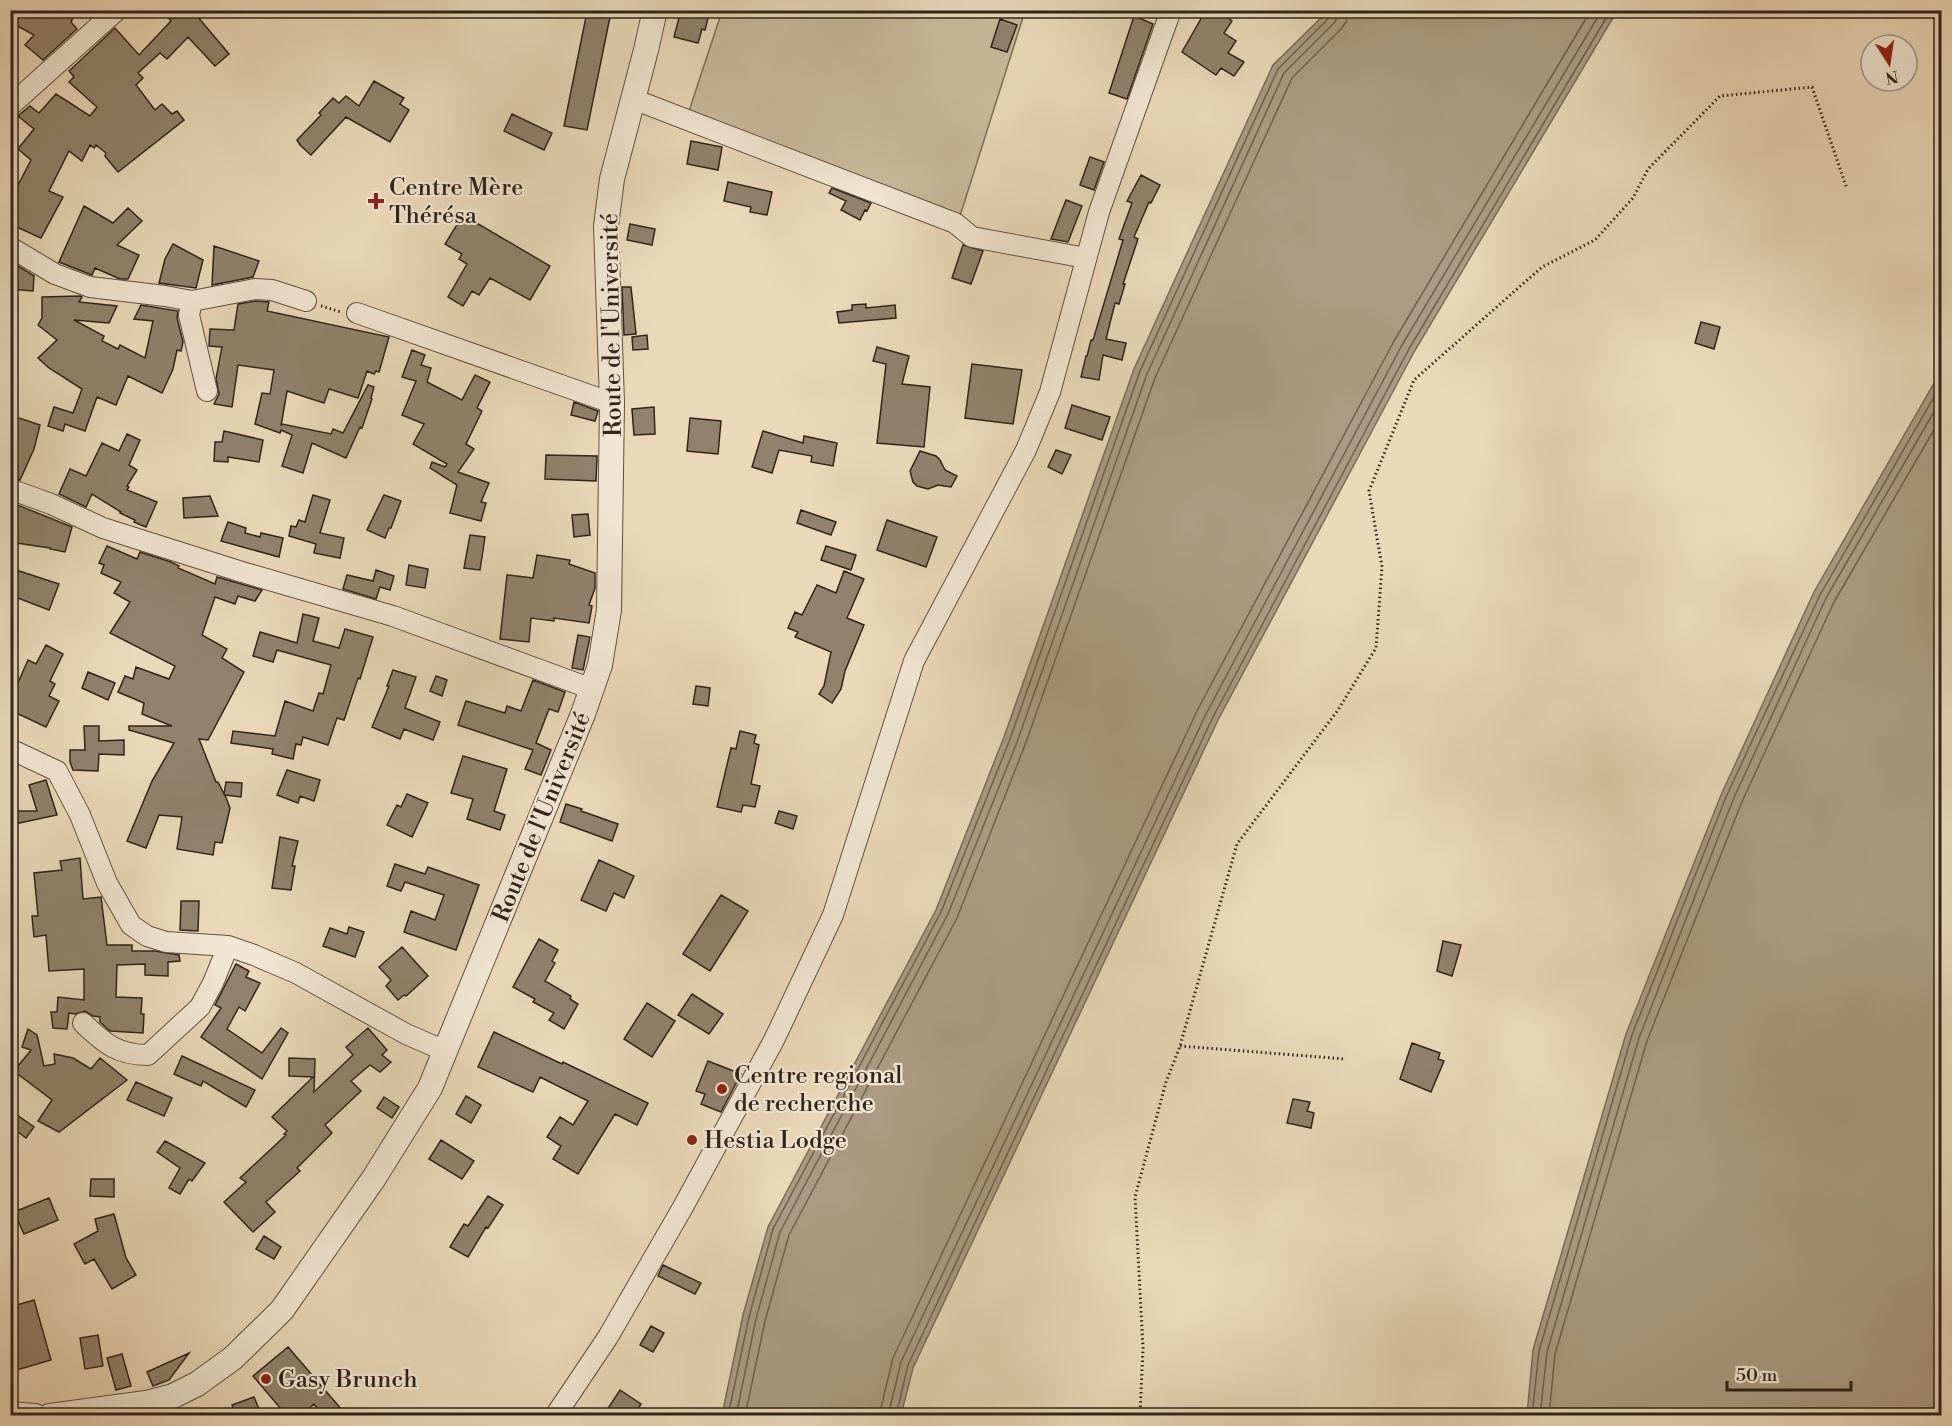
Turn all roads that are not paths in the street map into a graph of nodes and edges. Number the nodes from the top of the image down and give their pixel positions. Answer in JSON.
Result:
{"nodes":[{"id":1,"x":117,"y":10,"type":"edge"},
{"id":2,"x":654,"y":10,"type":"edge"},
{"id":3,"x":1171,"y":10,"type":"edge"},
{"id":4,"x":633,"y":99,"type":"junction"},
{"id":5,"x":10,"y":106,"type":"edge"},
{"id":6,"x":10,"y":247,"type":"edge"},
{"id":7,"x":1086,"y":258,"type":"junction"},
{"id":8,"x":306,"y":301,"type":"road end"},
{"id":9,"x":192,"y":302,"type":"junction"},
{"id":10,"x":357,"y":313,"type":"road end"},
{"id":11,"x":207,"y":391,"type":"dead end"},
{"id":12,"x":612,"y":403,"type":"junction"},
{"id":13,"x":10,"y":489,"type":"edge"},
{"id":14,"x":592,"y":689,"type":"junction"},
{"id":15,"x":10,"y":749,"type":"edge"},
{"id":16,"x":228,"y":946,"type":"junction"},
{"id":17,"x":83,"y":1023,"type":"dead end"},
{"id":18,"x":445,"y":1051,"type":"junction"},
{"id":19,"x":10,"y":1414,"type":"edge"},
{"id":20,"x":35,"y":1416,"type":"edge"},
{"id":21,"x":50,"y":1416,"type":"edge"},
{"id":22,"x":555,"y":1416,"type":"edge"}],
"edges":[{"from":1,"to":5,"type":"street"},
{"from":2,"to":4,"type":"street","name":"Route de l'Université"},
{"from":3,"to":7,"type":"street"},
{"from":4,"to":7,"type":"street"},
{"from":4,"to":12,"type":"street","name":"Route de l'Université"},
{"from":6,"to":9,"type":"street"},
{"from":7,"to":22,"type":"street"},
{"from":8,"to":9,"type":"street"},
{"from":9,"to":11,"type":"street"},
{"from":10,"to":12,"type":"street"},
{"from":12,"to":14,"type":"street","name":"Route de l'Université"},
{"from":13,"to":14,"type":"street"},
{"from":14,"to":18,"type":"street","name":"Route de l'Université"},
{"from":15,"to":16,"type":"street"},
{"from":16,"to":17,"type":"street"},
{"from":16,"to":18,"type":"street"},
{"from":18,"to":21,"type":"street","name":"Route de l'Université"},
{"from":19,"to":20,"type":"street"}]}
